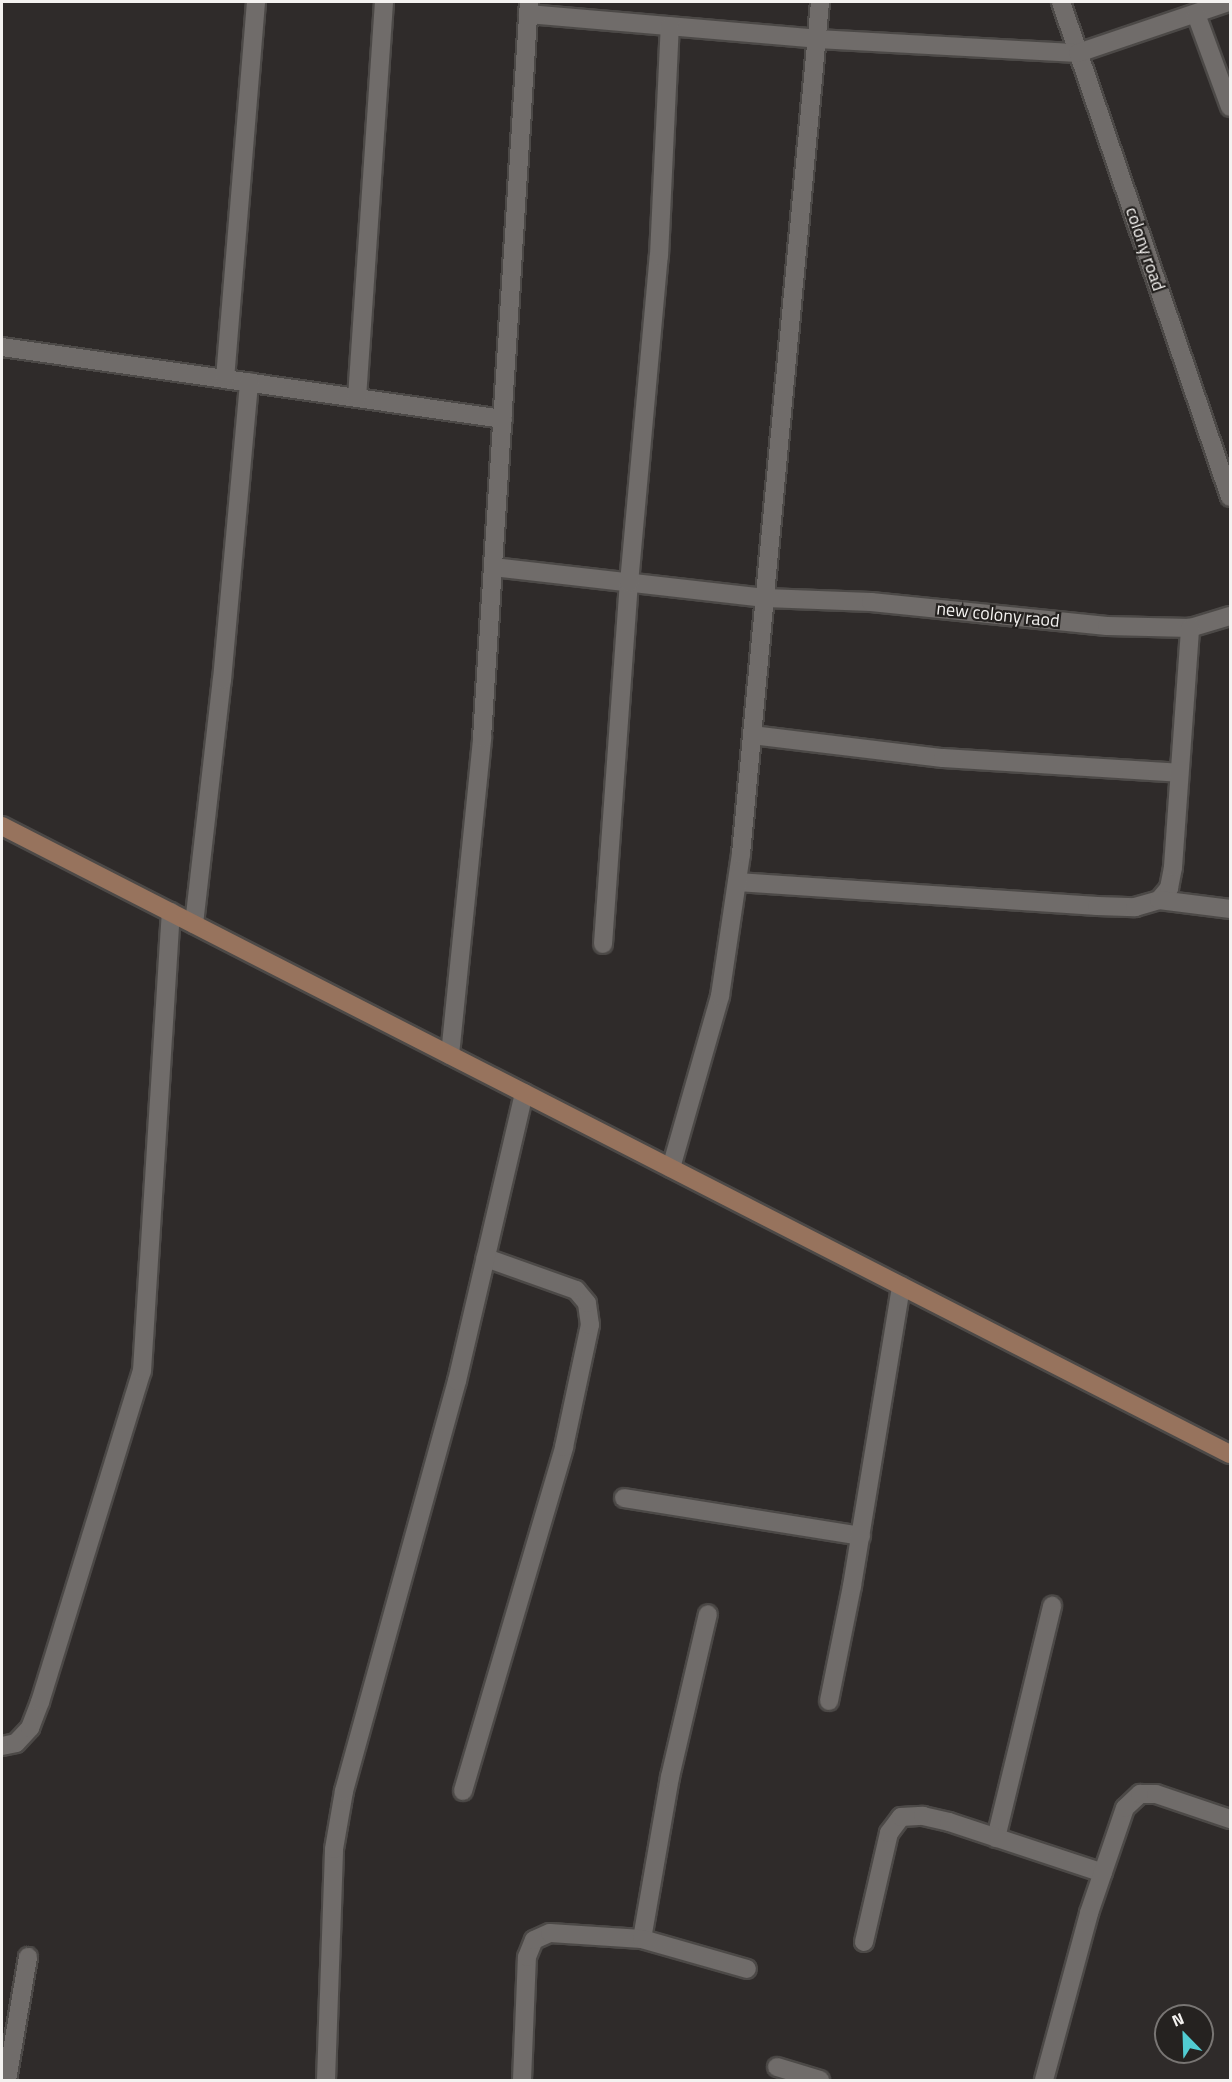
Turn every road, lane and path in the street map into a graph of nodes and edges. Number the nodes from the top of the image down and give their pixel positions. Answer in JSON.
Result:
{"nodes":[{"id":1,"x":256,"y":2,"type":"edge"},
{"id":2,"x":384,"y":2,"type":"edge"},
{"id":3,"x":820,"y":2,"type":"edge"},
{"id":4,"x":1061,"y":2,"type":"edge"},
{"id":5,"x":1229,"y":2,"type":"edge"},
{"id":6,"x":528,"y":8,"type":"edge"},
{"id":7,"x":1196,"y":14,"type":"junction"},
{"id":8,"x":670,"y":26,"type":"junction"},
{"id":9,"x":817,"y":39,"type":"junction"},
{"id":10,"x":1078,"y":53,"type":"junction"},
{"id":11,"x":1230,"y":107,"type":"edge"},
{"id":12,"x":2,"y":347,"type":"edge"},
{"id":13,"x":225,"y":379,"type":"junction"},
{"id":14,"x":249,"y":382,"type":"junction"},
{"id":15,"x":357,"y":398,"type":"junction"},
{"id":16,"x":503,"y":419,"type":"junction"},
{"id":17,"x":1230,"y":497,"type":"edge"},
{"id":18,"x":494,"y":567,"type":"junction"},
{"id":19,"x":629,"y":583,"type":"junction"},
{"id":20,"x":765,"y":598,"type":"junction"},
{"id":21,"x":1230,"y":616,"type":"edge"},
{"id":22,"x":1190,"y":628,"type":"junction"},
{"id":23,"x":752,"y":735,"type":"junction"},
{"id":24,"x":1179,"y":773,"type":"junction"},
{"id":25,"x":2,"y":826,"type":"edge"},
{"id":26,"x":737,"y":882,"type":"junction"},
{"id":27,"x":1159,"y":900,"type":"junction"},
{"id":28,"x":1230,"y":909,"type":"edge"},
{"id":29,"x":171,"y":912,"type":"junction"},
{"id":30,"x":194,"y":924,"type":"junction"},
{"id":31,"x":603,"y":944,"type":"dead end"},
{"id":32,"x":450,"y":1055,"type":"junction"},
{"id":33,"x":524,"y":1093,"type":"junction"},
{"id":34,"x":671,"y":1168,"type":"junction"},
{"id":35,"x":486,"y":1258,"type":"junction"},
{"id":36,"x":901,"y":1286,"type":"junction"},
{"id":37,"x":1230,"y":1454,"type":"edge"},
{"id":38,"x":624,"y":1497,"type":"dead end"},
{"id":39,"x":861,"y":1536,"type":"junction"},
{"id":40,"x":1052,"y":1606,"type":"dead end"},
{"id":41,"x":708,"y":1614,"type":"dead end"},
{"id":42,"x":829,"y":1701,"type":"dead end"},
{"id":43,"x":2,"y":1746,"type":"edge"},
{"id":44,"x":463,"y":1791,"type":"dead end"},
{"id":45,"x":1230,"y":1820,"type":"edge"},
{"id":46,"x":996,"y":1838,"type":"junction"},
{"id":47,"x":1103,"y":1873,"type":"junction"},
{"id":48,"x":642,"y":1939,"type":"junction"},
{"id":49,"x":864,"y":1942,"type":"dead end"},
{"id":50,"x":28,"y":1957,"type":"dead end"},
{"id":51,"x":747,"y":1969,"type":"dead end"},
{"id":52,"x":777,"y":2067,"type":"dead end"},
{"id":53,"x":7,"y":2080,"type":"edge"},
{"id":54,"x":326,"y":2080,"type":"edge"},
{"id":55,"x":522,"y":2080,"type":"edge"},
{"id":56,"x":820,"y":2080,"type":"edge"},
{"id":57,"x":1044,"y":2080,"type":"edge"}],
"edges":[{"from":1,"to":13,"type":"street"},
{"from":2,"to":15,"type":"street"},
{"from":3,"to":9,"type":"street"},
{"from":4,"to":10,"type":"street","name":"colony road"},
{"from":5,"to":7,"type":"street"},
{"from":6,"to":8,"type":"street"},
{"from":6,"to":16,"type":"street"},
{"from":7,"to":10,"type":"street"},
{"from":7,"to":11,"type":"street"},
{"from":8,"to":9,"type":"street"},
{"from":8,"to":19,"type":"street"},
{"from":9,"to":10,"type":"street"},
{"from":9,"to":20,"type":"street"},
{"from":10,"to":17,"type":"street","name":"colony road"},
{"from":12,"to":13,"type":"street"},
{"from":13,"to":14,"type":"street"},
{"from":14,"to":15,"type":"street"},
{"from":14,"to":30,"type":"street"},
{"from":15,"to":16,"type":"street"},
{"from":16,"to":18,"type":"street"},
{"from":18,"to":19,"type":"street","name":"new colony raod"},
{"from":18,"to":32,"type":"street"},
{"from":19,"to":20,"type":"street","name":"new colony raod"},
{"from":19,"to":31,"type":"street"},
{"from":20,"to":22,"type":"street","name":"new colony raod"},
{"from":20,"to":23,"type":"street"},
{"from":21,"to":22,"type":"street","name":"new colony raod"},
{"from":22,"to":24,"type":"street"},
{"from":23,"to":24,"type":"street"},
{"from":23,"to":26,"type":"street"},
{"from":24,"to":27,"type":"street"},
{"from":25,"to":29,"type":"main road"},
{"from":26,"to":27,"type":"street"},
{"from":26,"to":34,"type":"street"},
{"from":27,"to":28,"type":"street"},
{"from":29,"to":30,"type":"main road"},
{"from":29,"to":43,"type":"street"},
{"from":30,"to":32,"type":"main road"},
{"from":32,"to":33,"type":"main road"},
{"from":33,"to":34,"type":"main road"},
{"from":33,"to":35,"type":"street"},
{"from":34,"to":36,"type":"main road"},
{"from":35,"to":44,"type":"street"},
{"from":35,"to":54,"type":"street"},
{"from":36,"to":37,"type":"main road"},
{"from":36,"to":39,"type":"street"},
{"from":38,"to":39,"type":"street"},
{"from":39,"to":42,"type":"street"},
{"from":40,"to":46,"type":"street"},
{"from":41,"to":48,"type":"street"},
{"from":45,"to":47,"type":"street"},
{"from":46,"to":47,"type":"street"},
{"from":46,"to":49,"type":"street"},
{"from":47,"to":57,"type":"street"},
{"from":48,"to":51,"type":"street"},
{"from":48,"to":55,"type":"street"},
{"from":50,"to":53,"type":"street"},
{"from":52,"to":56,"type":"street"}]}
